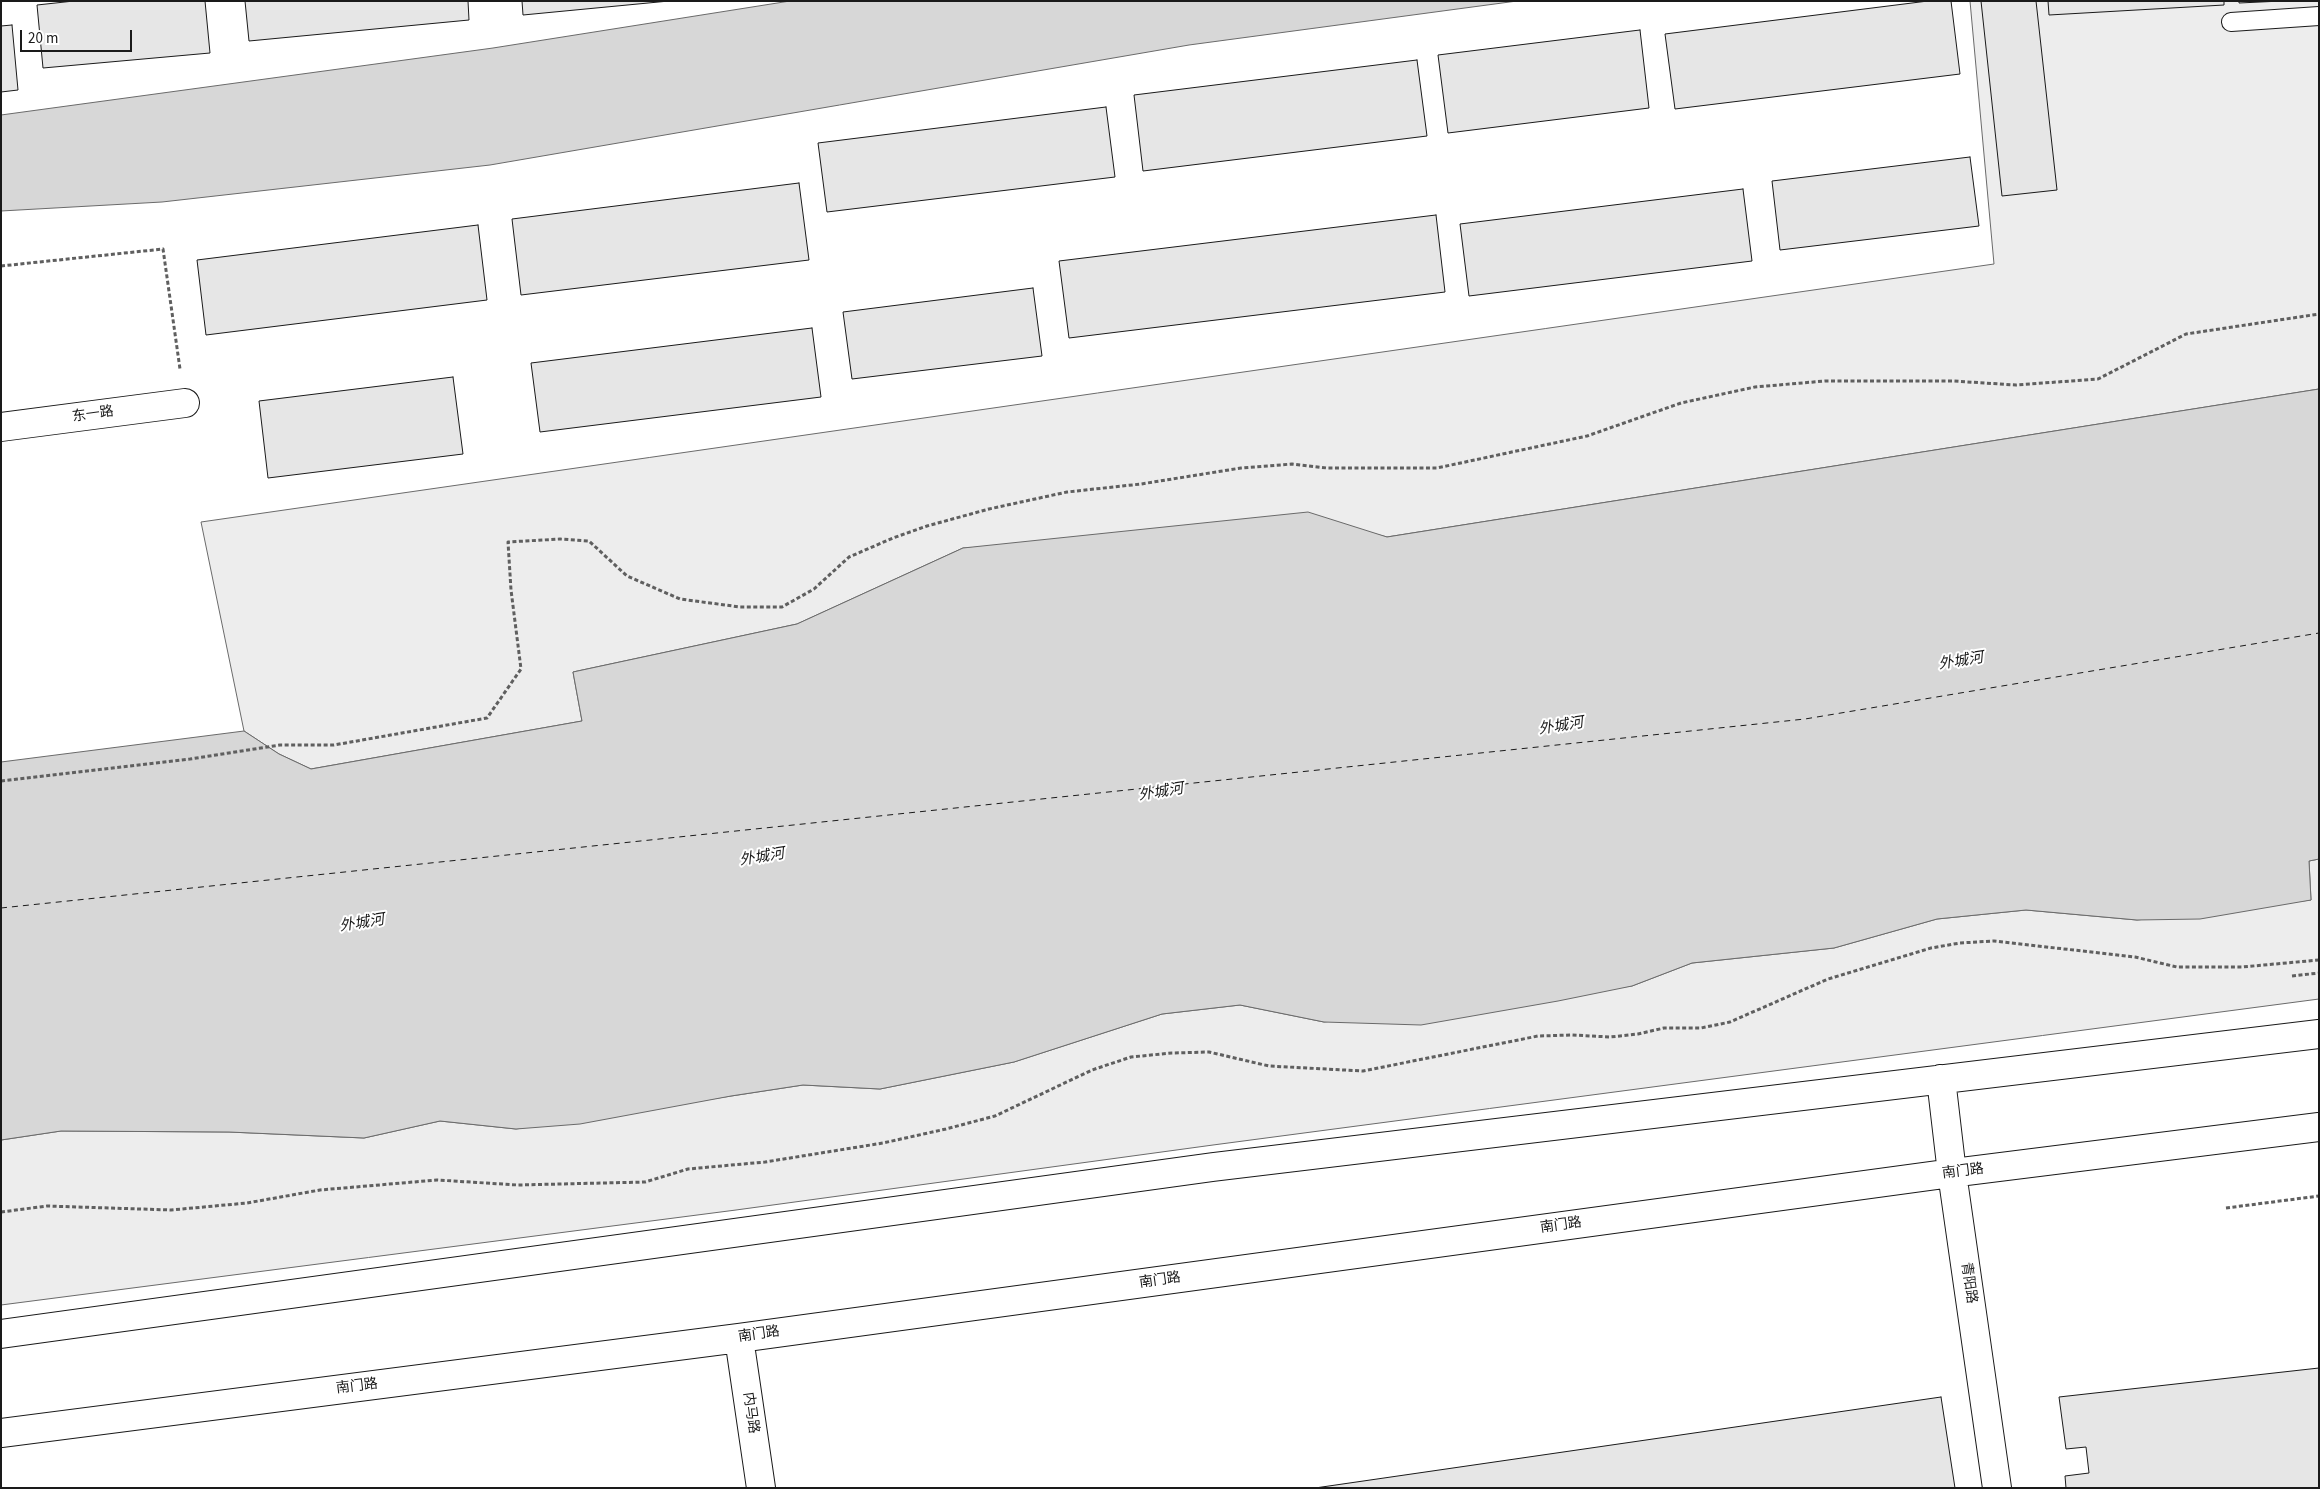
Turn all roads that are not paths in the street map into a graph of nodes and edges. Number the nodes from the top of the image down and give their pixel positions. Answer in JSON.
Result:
{"nodes":[{"id":1,"x":2319,"y":16,"type":"edge"},
{"id":2,"x":2231,"y":22,"type":"dead end"},
{"id":3,"x":185,"y":403,"type":"road end"},
{"id":4,"x":1,"y":427,"type":"edge"},
{"id":5,"x":2319,"y":1034,"type":"edge"},
{"id":6,"x":1941,"y":1079,"type":"junction"},
{"id":7,"x":2319,"y":1127,"type":"edge"},
{"id":8,"x":1952,"y":1173,"type":"junction"},
{"id":9,"x":1,"y":1334,"type":"edge"},
{"id":10,"x":739,"y":1338,"type":"junction"},
{"id":11,"x":1,"y":1433,"type":"edge"},
{"id":12,"x":761,"y":1488,"type":"edge"},
{"id":13,"x":1997,"y":1488,"type":"edge"}],
"edges":[{"from":1,"to":2,"type":"lane"},
{"from":3,"to":4,"type":"main road","name":"东一路"},
{"from":5,"to":6,"type":"main road"},
{"from":6,"to":8,"type":"main road","name":"青阳路"},
{"from":6,"to":9,"type":"main road"},
{"from":7,"to":8,"type":"main road","name":"南门路"},
{"from":8,"to":10,"type":"main road","name":"南门路"},
{"from":8,"to":13,"type":"main road","name":"青阳路"},
{"from":10,"to":11,"type":"main road","name":"南门路"},
{"from":10,"to":12,"type":"main road","name":"内马路"}]}
